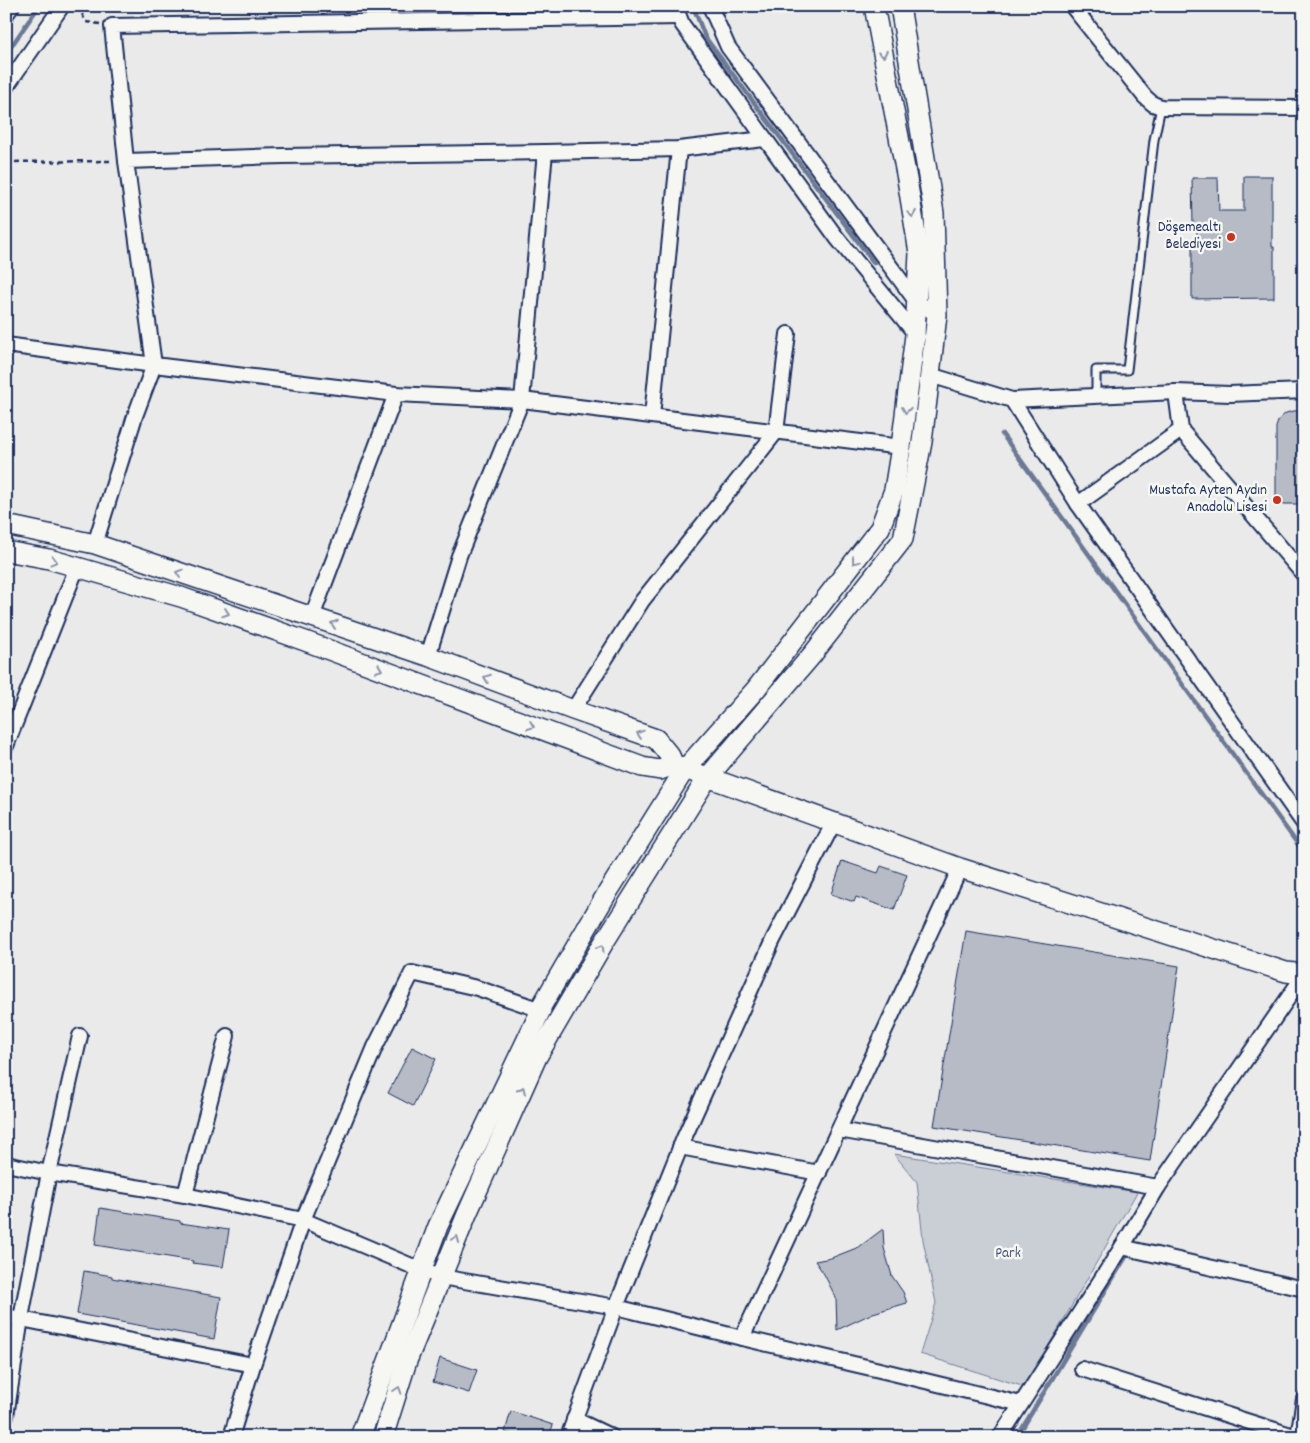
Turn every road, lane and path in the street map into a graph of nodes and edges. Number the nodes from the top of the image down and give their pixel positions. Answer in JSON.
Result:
{"nodes":[{"id":1,"x":12,"y":6,"type":"edge"},
{"id":2,"x":62,"y":6,"type":"edge"},
{"id":3,"x":78,"y":6,"type":"edge"},
{"id":4,"x":710,"y":6,"type":"edge"},
{"id":5,"x":874,"y":6,"type":"edge"},
{"id":6,"x":900,"y":6,"type":"edge"},
{"id":7,"x":1072,"y":6,"type":"edge"},
{"id":8,"x":677,"y":12,"type":"edge"},
{"id":9,"x":6,"y":14,"type":"edge"},
{"id":10,"x":112,"y":26,"type":"junction"},
{"id":11,"x":6,"y":87,"type":"edge"},
{"id":12,"x":1161,"y":107,"type":"junction"},
{"id":13,"x":1304,"y":108,"type":"edge"},
{"id":14,"x":764,"y":139,"type":"junction"},
{"id":15,"x":679,"y":148,"type":"junction"},
{"id":16,"x":545,"y":152,"type":"junction"},
{"id":17,"x":126,"y":161,"type":"junction"},
{"id":18,"x":6,"y":162,"type":"edge"},
{"id":19,"x":916,"y":301,"type":"junction"},
{"id":20,"x":936,"y":315,"type":"junction"},
{"id":21,"x":788,"y":334,"type":"dead end"},
{"id":22,"x":915,"y":335,"type":"junction"},
{"id":23,"x":6,"y":345,"type":"edge"},
{"id":24,"x":933,"y":349,"type":"junction"},
{"id":25,"x":154,"y":365,"type":"junction"},
{"id":26,"x":910,"y":373,"type":"junction"},
{"id":27,"x":930,"y":375,"type":"junction"},
{"id":28,"x":1304,"y":391,"type":"edge"},
{"id":29,"x":1176,"y":392,"type":"junction"},
{"id":30,"x":396,"y":394,"type":"junction"},
{"id":31,"x":1096,"y":396,"type":"junction"},
{"id":32,"x":522,"y":400,"type":"junction"},
{"id":33,"x":1012,"y":400,"type":"junction"},
{"id":34,"x":652,"y":416,"type":"junction"},
{"id":35,"x":1181,"y":430,"type":"junction"},
{"id":36,"x":776,"y":432,"type":"junction"},
{"id":37,"x":901,"y":447,"type":"junction"},
{"id":38,"x":1078,"y":504,"type":"junction"},
{"id":39,"x":6,"y":525,"type":"edge"},
{"id":40,"x":95,"y":544,"type":"junction"},
{"id":41,"x":6,"y":551,"type":"edge"},
{"id":42,"x":76,"y":567,"type":"junction"},
{"id":43,"x":1304,"y":574,"type":"edge"},
{"id":44,"x":312,"y":617,"type":"junction"},
{"id":45,"x":428,"y":656,"type":"junction"},
{"id":46,"x":574,"y":710,"type":"junction"},
{"id":47,"x":6,"y":746,"type":"edge"},
{"id":48,"x":680,"y":767,"type":"junction"},
{"id":49,"x":708,"y":778,"type":"junction"},
{"id":50,"x":834,"y":822,"type":"junction"},
{"id":51,"x":1304,"y":824,"type":"edge"},
{"id":52,"x":960,"y":868,"type":"junction"},
{"id":53,"x":1304,"y":975,"type":"edge"},
{"id":54,"x":541,"y":1010,"type":"junction"},
{"id":55,"x":80,"y":1036,"type":"dead end"},
{"id":56,"x":227,"y":1036,"type":"dead end"},
{"id":57,"x":839,"y":1130,"type":"junction"},
{"id":58,"x":680,"y":1147,"type":"junction"},
{"id":59,"x":6,"y":1164,"type":"edge"},
{"id":60,"x":49,"y":1173,"type":"junction"},
{"id":61,"x":819,"y":1173,"type":"junction"},
{"id":62,"x":1158,"y":1187,"type":"junction"},
{"id":63,"x":185,"y":1195,"type":"junction"},
{"id":64,"x":303,"y":1220,"type":"junction"},
{"id":65,"x":1122,"y":1247,"type":"junction"},
{"id":66,"x":422,"y":1270,"type":"junction"},
{"id":67,"x":441,"y":1277,"type":"junction"},
{"id":68,"x":1304,"y":1289,"type":"edge"},
{"id":69,"x":616,"y":1307,"type":"junction"},
{"id":70,"x":6,"y":1316,"type":"edge"},
{"id":71,"x":21,"y":1318,"type":"junction"},
{"id":72,"x":742,"y":1338,"type":"junction"},
{"id":73,"x":254,"y":1365,"type":"junction"},
{"id":74,"x":1082,"y":1369,"type":"dead end"},
{"id":75,"x":1304,"y":1399,"type":"edge"},
{"id":76,"x":1021,"y":1404,"type":"junction"},
{"id":77,"x":6,"y":1416,"type":"edge"},
{"id":78,"x":574,"y":1419,"type":"junction"},
{"id":79,"x":231,"y":1437,"type":"edge"},
{"id":80,"x":360,"y":1437,"type":"edge"},
{"id":81,"x":383,"y":1437,"type":"edge"},
{"id":82,"x":568,"y":1437,"type":"edge"},
{"id":83,"x":612,"y":1437,"type":"edge"},
{"id":84,"x":1000,"y":1437,"type":"edge"},
{"id":85,"x":1297,"y":1437,"type":"edge"}],
"edges":[{"from":1,"to":9,"type":"street"},
{"from":2,"to":11,"type":"street"},
{"from":3,"to":10,"type":"path"},
{"from":4,"to":19,"type":"street"},
{"from":5,"to":19,"type":"street","one_way":true},
{"from":6,"to":20,"type":"street"},
{"from":7,"to":12,"type":"street"},
{"from":8,"to":10,"type":"street"},
{"from":8,"to":14,"type":"street"},
{"from":10,"to":17,"type":"street"},
{"from":12,"to":13,"type":"street"},
{"from":12,"to":31,"type":"lane"},
{"from":14,"to":15,"type":"street"},
{"from":14,"to":22,"type":"street"},
{"from":15,"to":16,"type":"street"},
{"from":15,"to":34,"type":"street"},
{"from":16,"to":17,"type":"street"},
{"from":16,"to":32,"type":"street"},
{"from":17,"to":18,"type":"path"},
{"from":17,"to":25,"type":"street"},
{"from":19,"to":20,"type":"street"},
{"from":19,"to":22,"type":"street"},
{"from":20,"to":24,"type":"street"},
{"from":21,"to":36,"type":"street"},
{"from":22,"to":24,"type":"street"},
{"from":22,"to":26,"type":"street"},
{"from":23,"to":25,"type":"street"},
{"from":24,"to":27,"type":"street"},
{"from":25,"to":30,"type":"street"},
{"from":25,"to":40,"type":"street"},
{"from":26,"to":27,"type":"street"},
{"from":26,"to":37,"type":"street","one_way":true},
{"from":27,"to":33,"type":"street"},
{"from":27,"to":49,"type":"street"},
{"from":28,"to":29,"type":"street"},
{"from":29,"to":31,"type":"street"},
{"from":29,"to":35,"type":"street"},
{"from":30,"to":32,"type":"street"},
{"from":30,"to":44,"type":"street"},
{"from":31,"to":33,"type":"street"},
{"from":32,"to":34,"type":"street"},
{"from":32,"to":45,"type":"street"},
{"from":33,"to":38,"type":"street"},
{"from":34,"to":36,"type":"street"},
{"from":35,"to":38,"type":"street"},
{"from":35,"to":43,"type":"street"},
{"from":36,"to":37,"type":"street"},
{"from":36,"to":46,"type":"street"},
{"from":37,"to":48,"type":"street","one_way":true},
{"from":38,"to":51,"type":"street"},
{"from":39,"to":40,"type":"street"},
{"from":44,"to":40,"type":"street","one_way":true},
{"from":41,"to":42,"type":"street","one_way":true},
{"from":42,"to":47,"type":"street"},
{"from":42,"to":48,"type":"street","one_way":true},
{"from":45,"to":44,"type":"street","one_way":true},
{"from":46,"to":45,"type":"street","one_way":true},
{"from":48,"to":46,"type":"street","one_way":true},
{"from":48,"to":49,"type":"street"},
{"from":48,"to":54,"type":"street"},
{"from":49,"to":50,"type":"street"},
{"from":67,"to":49,"type":"street","one_way":true},
{"from":50,"to":52,"type":"street"},
{"from":50,"to":58,"type":"street"},
{"from":52,"to":53,"type":"street"},
{"from":52,"to":57,"type":"street"},
{"from":53,"to":62,"type":"street"},
{"from":54,"to":64,"type":"street"},
{"from":54,"to":66,"type":"street"},
{"from":55,"to":60,"type":"street"},
{"from":56,"to":63,"type":"street"},
{"from":57,"to":61,"type":"street"},
{"from":57,"to":62,"type":"street"},
{"from":58,"to":61,"type":"street"},
{"from":58,"to":69,"type":"street"},
{"from":59,"to":60,"type":"street"},
{"from":60,"to":63,"type":"street"},
{"from":60,"to":71,"type":"street"},
{"from":61,"to":72,"type":"street"},
{"from":62,"to":65,"type":"street"},
{"from":63,"to":64,"type":"street"},
{"from":64,"to":66,"type":"street"},
{"from":64,"to":73,"type":"street"},
{"from":65,"to":68,"type":"street"},
{"from":65,"to":76,"type":"street"},
{"from":66,"to":67,"type":"street"},
{"from":66,"to":80,"type":"street"},
{"from":67,"to":69,"type":"street"},
{"from":81,"to":67,"type":"street","one_way":true},
{"from":69,"to":72,"type":"street"},
{"from":69,"to":78,"type":"street"},
{"from":70,"to":71,"type":"street"},
{"from":71,"to":73,"type":"street"},
{"from":71,"to":77,"type":"street"},
{"from":72,"to":76,"type":"street"},
{"from":73,"to":79,"type":"street"},
{"from":74,"to":85,"type":"street"},
{"from":75,"to":85,"type":"street"},
{"from":76,"to":84,"type":"street"},
{"from":78,"to":82,"type":"street"},
{"from":78,"to":83,"type":"street"}]}
